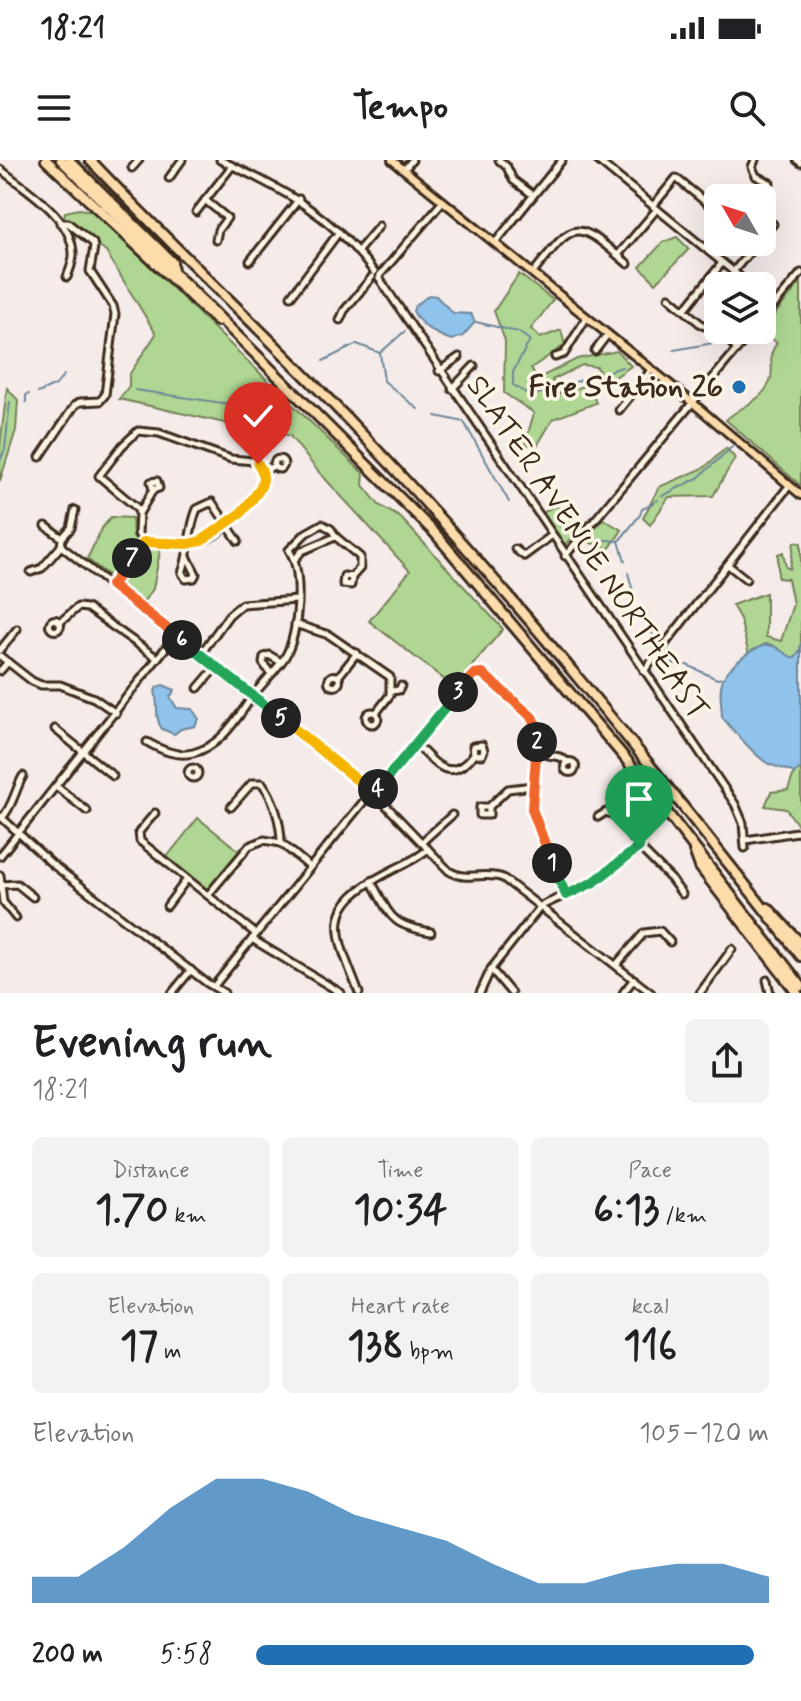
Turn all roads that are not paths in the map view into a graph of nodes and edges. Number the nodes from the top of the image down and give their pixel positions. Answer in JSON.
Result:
{"nodes":[{"id":1,"x":46,"y":160,"type":"edge"},
{"id":2,"x":61,"y":160,"type":"edge"},
{"id":3,"x":69,"y":160,"type":"edge"},
{"id":4,"x":90,"y":160,"type":"edge"},
{"id":5,"x":139,"y":160,"type":"edge"},
{"id":6,"x":182,"y":160,"type":"edge"},
{"id":7,"x":220,"y":160,"type":"edge"},
{"id":8,"x":393,"y":160,"type":"edge"},
{"id":9,"x":412,"y":160,"type":"edge"},
{"id":10,"x":499,"y":160,"type":"edge"},
{"id":11,"x":562,"y":160,"type":"edge"},
{"id":12,"x":597,"y":160,"type":"edge"},
{"id":13,"x":755,"y":160,"type":"edge"},
{"id":14,"x":232,"y":166,"type":"junction"},
{"id":15,"x":132,"y":168,"type":"dead end"},
{"id":16,"x":0,"y":169,"type":"edge"},
{"id":17,"x":404,"y":170,"type":"junction"},
{"id":18,"x":169,"y":178,"type":"dead end"},
{"id":19,"x":770,"y":183,"type":"dead end"},
{"id":20,"x":533,"y":195,"type":"junction"},
{"id":21,"x":299,"y":199,"type":"junction"},
{"id":22,"x":205,"y":200,"type":"junction"},
{"id":23,"x":443,"y":201,"type":"junction"},
{"id":24,"x":704,"y":201,"type":"edge"},
{"id":25,"x":655,"y":208,"type":"junction"},
{"id":26,"x":196,"y":212,"type":"dead end"},
{"id":27,"x":60,"y":223,"type":"junction"},
{"id":28,"x":379,"y":226,"type":"dead end"},
{"id":29,"x":339,"y":232,"type":"junction"},
{"id":30,"x":216,"y":240,"type":"dead end"},
{"id":31,"x":495,"y":243,"type":"junction"},
{"id":32,"x":358,"y":251,"type":"junction"},
{"id":33,"x":618,"y":255,"type":"junction"},
{"id":34,"x":746,"y":256,"type":"edge"},
{"id":35,"x":250,"y":261,"type":"dead end"},
{"id":36,"x":722,"y":263,"type":"junction"},
{"id":37,"x":628,"y":264,"type":"dead end"},
{"id":38,"x":174,"y":272,"type":"junction"},
{"id":39,"x":733,"y":272,"type":"joint"},
{"id":40,"x":533,"y":273,"type":"junction"},
{"id":41,"x":801,"y":273,"type":"edge"},
{"id":42,"x":376,"y":276,"type":"junction"},
{"id":43,"x":67,"y":277,"type":"dead end"},
{"id":44,"x":291,"y":296,"type":"dead end"},
{"id":45,"x":669,"y":297,"type":"dead end"},
{"id":46,"x":776,"y":303,"type":"edge"},
{"id":47,"x":684,"y":309,"type":"junction"},
{"id":48,"x":587,"y":317,"type":"junction"},
{"id":49,"x":340,"y":320,"type":"dead end"},
{"id":50,"x":608,"y":334,"type":"junction"},
{"id":51,"x":742,"y":344,"type":"edge"},
{"id":52,"x":737,"y":350,"type":"junction"},
{"id":53,"x":595,"y":351,"type":"dead end"},
{"id":54,"x":257,"y":354,"type":"junction"},
{"id":55,"x":459,"y":357,"type":"dead end"},
{"id":56,"x":555,"y":357,"type":"dead end"},
{"id":57,"x":474,"y":366,"type":"dead end"},
{"id":58,"x":652,"y":369,"type":"junction"},
{"id":59,"x":439,"y":371,"type":"junction"},
{"id":60,"x":452,"y":389,"type":"junction"},
{"id":61,"x":693,"y":403,"type":"junction"},
{"id":62,"x":619,"y":410,"type":"dead end"},
{"id":63,"x":40,"y":457,"type":"dead end"},
{"id":64,"x":274,"y":466,"type":"dead end"},
{"id":65,"x":263,"y":471,"type":"junction"},
{"id":66,"x":789,"y":486,"type":"junction"},
{"id":67,"x":153,"y":490,"type":"dead end"},
{"id":68,"x":801,"y":495,"type":"edge"},
{"id":69,"x":75,"y":510,"type":"dead end"},
{"id":70,"x":139,"y":513,"type":"junction"},
{"id":71,"x":227,"y":525,"type":"junction"},
{"id":72,"x":46,"y":526,"type":"dead end"},
{"id":73,"x":551,"y":536,"type":"junction"},
{"id":74,"x":336,"y":537,"type":"junction"},
{"id":75,"x":62,"y":538,"type":"junction"},
{"id":76,"x":238,"y":541,"type":"dead end"},
{"id":77,"x":144,"y":542,"type":"junction"},
{"id":78,"x":188,"y":544,"type":"junction"},
{"id":79,"x":61,"y":546,"type":"junction"},
{"id":80,"x":515,"y":549,"type":"dead end"},
{"id":81,"x":565,"y":556,"type":"junction"},
{"id":82,"x":188,"y":558,"type":"dead end"},
{"id":83,"x":295,"y":559,"type":"junction"},
{"id":84,"x":728,"y":565,"type":"junction"},
{"id":85,"x":31,"y":572,"type":"dead end"},
{"id":86,"x":352,"y":577,"type":"dead end"},
{"id":87,"x":746,"y":579,"type":"dead end"},
{"id":88,"x":111,"y":585,"type":"junction"},
{"id":89,"x":298,"y":600,"type":"junction"},
{"id":90,"x":59,"y":623,"type":"dead end"},
{"id":91,"x":295,"y":624,"type":"junction"},
{"id":92,"x":17,"y":629,"type":"dead end"},
{"id":93,"x":176,"y":635,"type":"junction"},
{"id":94,"x":0,"y":653,"type":"edge"},
{"id":95,"x":357,"y":653,"type":"junction"},
{"id":96,"x":200,"y":655,"type":"junction"},
{"id":97,"x":157,"y":658,"type":"junction"},
{"id":98,"x":8,"y":662,"type":"junction"},
{"id":99,"x":281,"y":662,"type":"junction"},
{"id":100,"x":216,"y":667,"type":"junction"},
{"id":101,"x":0,"y":671,"type":"edge"},
{"id":102,"x":644,"y":671,"type":"junction"},
{"id":103,"x":271,"y":674,"type":"junction"},
{"id":104,"x":338,"y":677,"type":"dead end"},
{"id":105,"x":391,"y":686,"type":"junction"},
{"id":106,"x":401,"y":686,"type":"dead end"},
{"id":107,"x":198,"y":688,"type":"dead end"},
{"id":108,"x":253,"y":696,"type":"junction"},
{"id":109,"x":116,"y":713,"type":"junction"},
{"id":110,"x":376,"y":713,"type":"dead end"},
{"id":111,"x":55,"y":729,"type":"dead end"},
{"id":112,"x":147,"y":742,"type":"dead end"},
{"id":113,"x":416,"y":744,"type":"junction"},
{"id":114,"x":83,"y":752,"type":"junction"},
{"id":115,"x":537,"y":753,"type":"junction"},
{"id":116,"x":189,"y":754,"type":"junction"},
{"id":117,"x":474,"y":754,"type":"dead end"},
{"id":118,"x":568,"y":762,"type":"dead end"},
{"id":119,"x":192,"y":768,"type":"dead end"},
{"id":120,"x":23,"y":776,"type":"dead end"},
{"id":121,"x":113,"y":776,"type":"dead end"},
{"id":122,"x":56,"y":786,"type":"junction"},
{"id":123,"x":533,"y":786,"type":"junction"},
{"id":124,"x":373,"y":793,"type":"junction"},
{"id":125,"x":231,"y":807,"type":"dead end"},
{"id":126,"x":489,"y":807,"type":"dead end"},
{"id":127,"x":87,"y":811,"type":"dead end"},
{"id":128,"x":155,"y":813,"type":"dead end"},
{"id":129,"x":452,"y":815,"type":"dead end"},
{"id":130,"x":1,"y":817,"type":"edge"},
{"id":131,"x":598,"y":817,"type":"dead end"},
{"id":132,"x":18,"y":831,"type":"junction"},
{"id":133,"x":797,"y":832,"type":"dead end"},
{"id":134,"x":746,"y":840,"type":"junction"},
{"id":135,"x":691,"y":841,"type":"junction"},
{"id":136,"x":422,"y":842,"type":"junction"},
{"id":137,"x":281,"y":843,"type":"junction"},
{"id":138,"x":640,"y":848,"type":"junction"},
{"id":139,"x":745,"y":848,"type":"dead end"},
{"id":140,"x":428,"y":849,"type":"junction"},
{"id":141,"x":0,"y":856,"type":"edge"},
{"id":142,"x":310,"y":867,"type":"junction"},
{"id":143,"x":0,"y":875,"type":"edge"},
{"id":144,"x":187,"y":879,"type":"junction"},
{"id":145,"x":371,"y":881,"type":"junction"},
{"id":146,"x":1,"y":885,"type":"edge"},
{"id":147,"x":682,"y":894,"type":"dead end"},
{"id":148,"x":753,"y":894,"type":"junction"},
{"id":149,"x":208,"y":895,"type":"junction"},
{"id":150,"x":566,"y":895,"type":"junction"},
{"id":151,"x":33,"y":897,"type":"dead end"},
{"id":152,"x":167,"y":906,"type":"dead end"},
{"id":153,"x":541,"y":906,"type":"junction"},
{"id":154,"x":16,"y":918,"type":"dead end"},
{"id":155,"x":431,"y":932,"type":"dead end"},
{"id":156,"x":254,"y":936,"type":"junction"},
{"id":157,"x":670,"y":942,"type":"dead end"},
{"id":158,"x":801,"y":944,"type":"edge"},
{"id":159,"x":732,"y":949,"type":"dead end"},
{"id":160,"x":801,"y":956,"type":"edge"},
{"id":161,"x":616,"y":965,"type":"junction"},
{"id":162,"x":491,"y":969,"type":"junction"},
{"id":163,"x":191,"y":970,"type":"junction"},
{"id":164,"x":634,"y":979,"type":"junction"},
{"id":165,"x":767,"y":980,"type":"dead end"},
{"id":166,"x":214,"y":986,"type":"junction"},
{"id":167,"x":801,"y":986,"type":"edge"},
{"id":168,"x":172,"y":993,"type":"edge"},
{"id":169,"x":224,"y":993,"type":"edge"},
{"id":170,"x":341,"y":993,"type":"edge"},
{"id":171,"x":359,"y":993,"type":"edge"},
{"id":172,"x":480,"y":993,"type":"edge"},
{"id":173,"x":511,"y":993,"type":"edge"},
{"id":174,"x":623,"y":993,"type":"edge"},
{"id":175,"x":651,"y":993,"type":"edge"},
{"id":176,"x":700,"y":993,"type":"edge"},
{"id":177,"x":770,"y":993,"type":"edge"},
{"id":178,"x":797,"y":993,"type":"edge"}],
"edges":[{"from":1,"to":54,"type":"highway"},
{"from":2,"to":38,"type":"highway"},
{"from":3,"to":38,"type":"highway"},
{"from":4,"to":148,"type":"highway"},
{"from":5,"to":15,"type":"street"},
{"from":6,"to":18,"type":"street"},
{"from":7,"to":14,"type":"street","name":"SLATER AVENUE NORTHEAST"},
{"from":8,"to":17,"type":"main road"},
{"from":9,"to":17,"type":"street"},
{"from":10,"to":20,"type":"street"},
{"from":11,"to":20,"type":"street"},
{"from":12,"to":25,"type":"street"},
{"from":13,"to":19,"type":"street"},
{"from":14,"to":21,"type":"street","name":"SLATER AVENUE NORTHEAST"},
{"from":14,"to":22,"type":"street"},
{"from":16,"to":27,"type":"street"},
{"from":17,"to":23,"type":"main road"},
{"from":20,"to":31,"type":"street"},
{"from":21,"to":29,"type":"street","name":"SLATER AVENUE NORTHEAST"},
{"from":21,"to":35,"type":"street"},
{"from":22,"to":26,"type":"street"},
{"from":22,"to":30,"type":"street"},
{"from":23,"to":31,"type":"main road"},
{"from":23,"to":42,"type":"street"},
{"from":24,"to":25,"type":"street"},
{"from":25,"to":33,"type":"street"},
{"from":25,"to":36,"type":"street"},
{"from":27,"to":43,"type":"street"},
{"from":27,"to":63,"type":"street"},
{"from":28,"to":32,"type":"street"},
{"from":29,"to":32,"type":"street","name":"SLATER AVENUE NORTHEAST"},
{"from":29,"to":44,"type":"street"},
{"from":31,"to":40,"type":"main road"},
{"from":32,"to":42,"type":"street","name":"SLATER AVENUE NORTHEAST"},
{"from":33,"to":37,"type":"street"},
{"from":33,"to":40,"type":"street"},
{"from":34,"to":39,"type":"street"},
{"from":36,"to":39,"type":"street"},
{"from":36,"to":47,"type":"street"},
{"from":38,"to":54,"type":"highway"},
{"from":40,"to":48,"type":"main road"},
{"from":41,"to":46,"type":"street"},
{"from":42,"to":49,"type":"street"},
{"from":42,"to":59,"type":"street","name":"SLATER AVENUE NORTHEAST"},
{"from":45,"to":47,"type":"street"},
{"from":47,"to":52,"type":"street"},
{"from":48,"to":50,"type":"main road"},
{"from":48,"to":56,"type":"street"},
{"from":50,"to":53,"type":"street"},
{"from":50,"to":58,"type":"main road"},
{"from":51,"to":52,"type":"street"},
{"from":52,"to":61,"type":"street"},
{"from":54,"to":135,"type":"highway"},
{"from":55,"to":59,"type":"street"},
{"from":57,"to":60,"type":"street"},
{"from":58,"to":61,"type":"main road"},
{"from":58,"to":62,"type":"street"},
{"from":59,"to":60,"type":"street","name":"SLATER AVENUE NORTHEAST"},
{"from":60,"to":73,"type":"street","name":"SLATER AVENUE NORTHEAST"},
{"from":61,"to":66,"type":"main road"},
{"from":61,"to":81,"type":"street"},
{"from":64,"to":65,"type":"street"},
{"from":65,"to":70,"type":"street"},
{"from":65,"to":71,"type":"street"},
{"from":66,"to":68,"type":"main road"},
{"from":66,"to":84,"type":"street"},
{"from":67,"to":70,"type":"street"},
{"from":69,"to":75,"type":"street"},
{"from":70,"to":77,"type":"street"},
{"from":71,"to":76,"type":"street"},
{"from":71,"to":78,"type":"street"},
{"from":71,"to":78,"type":"street"},
{"from":72,"to":75,"type":"street"},
{"from":73,"to":80,"type":"street"},
{"from":73,"to":81,"type":"street","name":"SLATER AVENUE NORTHEAST"},
{"from":74,"to":83,"type":"street"},
{"from":74,"to":83,"type":"street"},
{"from":74,"to":86,"type":"street"},
{"from":75,"to":79,"type":"street"},
{"from":77,"to":78,"type":"street"},
{"from":77,"to":88,"type":"street"},
{"from":78,"to":82,"type":"street"},
{"from":79,"to":85,"type":"street"},
{"from":79,"to":88,"type":"street"},
{"from":81,"to":102,"type":"street","name":"SLATER AVENUE NORTHEAST"},
{"from":83,"to":89,"type":"street"},
{"from":84,"to":87,"type":"street"},
{"from":84,"to":102,"type":"street"},
{"from":88,"to":93,"type":"street"},
{"from":89,"to":91,"type":"street"},
{"from":89,"to":96,"type":"street"},
{"from":90,"to":97,"type":"street"},
{"from":91,"to":95,"type":"street"},
{"from":91,"to":99,"type":"street"},
{"from":92,"to":94,"type":"street"},
{"from":93,"to":96,"type":"street"},
{"from":93,"to":97,"type":"street"},
{"from":94,"to":98,"type":"street"},
{"from":95,"to":104,"type":"street"},
{"from":95,"to":105,"type":"street"},
{"from":96,"to":100,"type":"street"},
{"from":97,"to":109,"type":"street"},
{"from":98,"to":101,"type":"street"},
{"from":98,"to":109,"type":"street"},
{"from":99,"to":103,"type":"street"},
{"from":99,"to":103,"type":"street"},
{"from":100,"to":107,"type":"street"},
{"from":100,"to":108,"type":"street"},
{"from":102,"to":134,"type":"street","name":"SLATER AVENUE NORTHEAST"},
{"from":103,"to":108,"type":"street"},
{"from":105,"to":106,"type":"street"},
{"from":105,"to":110,"type":"street"},
{"from":108,"to":116,"type":"street"},
{"from":108,"to":124,"type":"street"},
{"from":109,"to":114,"type":"street"},
{"from":111,"to":114,"type":"street"},
{"from":112,"to":116,"type":"street"},
{"from":113,"to":115,"type":"street"},
{"from":113,"to":117,"type":"street"},
{"from":113,"to":124,"type":"street"},
{"from":114,"to":121,"type":"street"},
{"from":114,"to":122,"type":"street"},
{"from":115,"to":118,"type":"street"},
{"from":115,"to":123,"type":"street"},
{"from":116,"to":119,"type":"street"},
{"from":120,"to":130,"type":"street"},
{"from":122,"to":127,"type":"street"},
{"from":122,"to":132,"type":"street"},
{"from":123,"to":126,"type":"street"},
{"from":123,"to":150,"type":"street"},
{"from":124,"to":136,"type":"street"},
{"from":124,"to":142,"type":"street"},
{"from":125,"to":137,"type":"street"},
{"from":128,"to":144,"type":"street"},
{"from":129,"to":136,"type":"street"},
{"from":130,"to":132,"type":"street"},
{"from":131,"to":138,"type":"street"},
{"from":132,"to":141,"type":"street"},
{"from":132,"to":163,"type":"street"},
{"from":133,"to":134,"type":"street"},
{"from":134,"to":139,"type":"street","name":"SLATER AVENUE NORTHEAST"},
{"from":135,"to":167,"type":"highway"},
{"from":135,"to":178,"type":"highway"},
{"from":136,"to":140,"type":"street"},
{"from":137,"to":142,"type":"street"},
{"from":137,"to":149,"type":"street"},
{"from":138,"to":147,"type":"street"},
{"from":138,"to":150,"type":"street"},
{"from":140,"to":145,"type":"street"},
{"from":140,"to":153,"type":"street"},
{"from":142,"to":156,"type":"street"},
{"from":143,"to":146,"type":"street"},
{"from":144,"to":149,"type":"street"},
{"from":144,"to":152,"type":"street"},
{"from":145,"to":155,"type":"street"},
{"from":145,"to":171,"type":"street"},
{"from":146,"to":151,"type":"street"},
{"from":146,"to":154,"type":"street"},
{"from":148,"to":158,"type":"highway"},
{"from":148,"to":160,"type":"highway"},
{"from":149,"to":156,"type":"street"},
{"from":150,"to":153,"type":"street"},
{"from":153,"to":161,"type":"street"},
{"from":153,"to":162,"type":"street"},
{"from":156,"to":166,"type":"street"},
{"from":156,"to":170,"type":"street"},
{"from":157,"to":161,"type":"street"},
{"from":159,"to":176,"type":"street"},
{"from":161,"to":164,"type":"street"},
{"from":162,"to":172,"type":"street"},
{"from":162,"to":173,"type":"street"},
{"from":163,"to":166,"type":"street"},
{"from":163,"to":168,"type":"street"},
{"from":164,"to":174,"type":"street"},
{"from":164,"to":175,"type":"street"},
{"from":165,"to":177,"type":"street"},
{"from":166,"to":169,"type":"street"}]}
